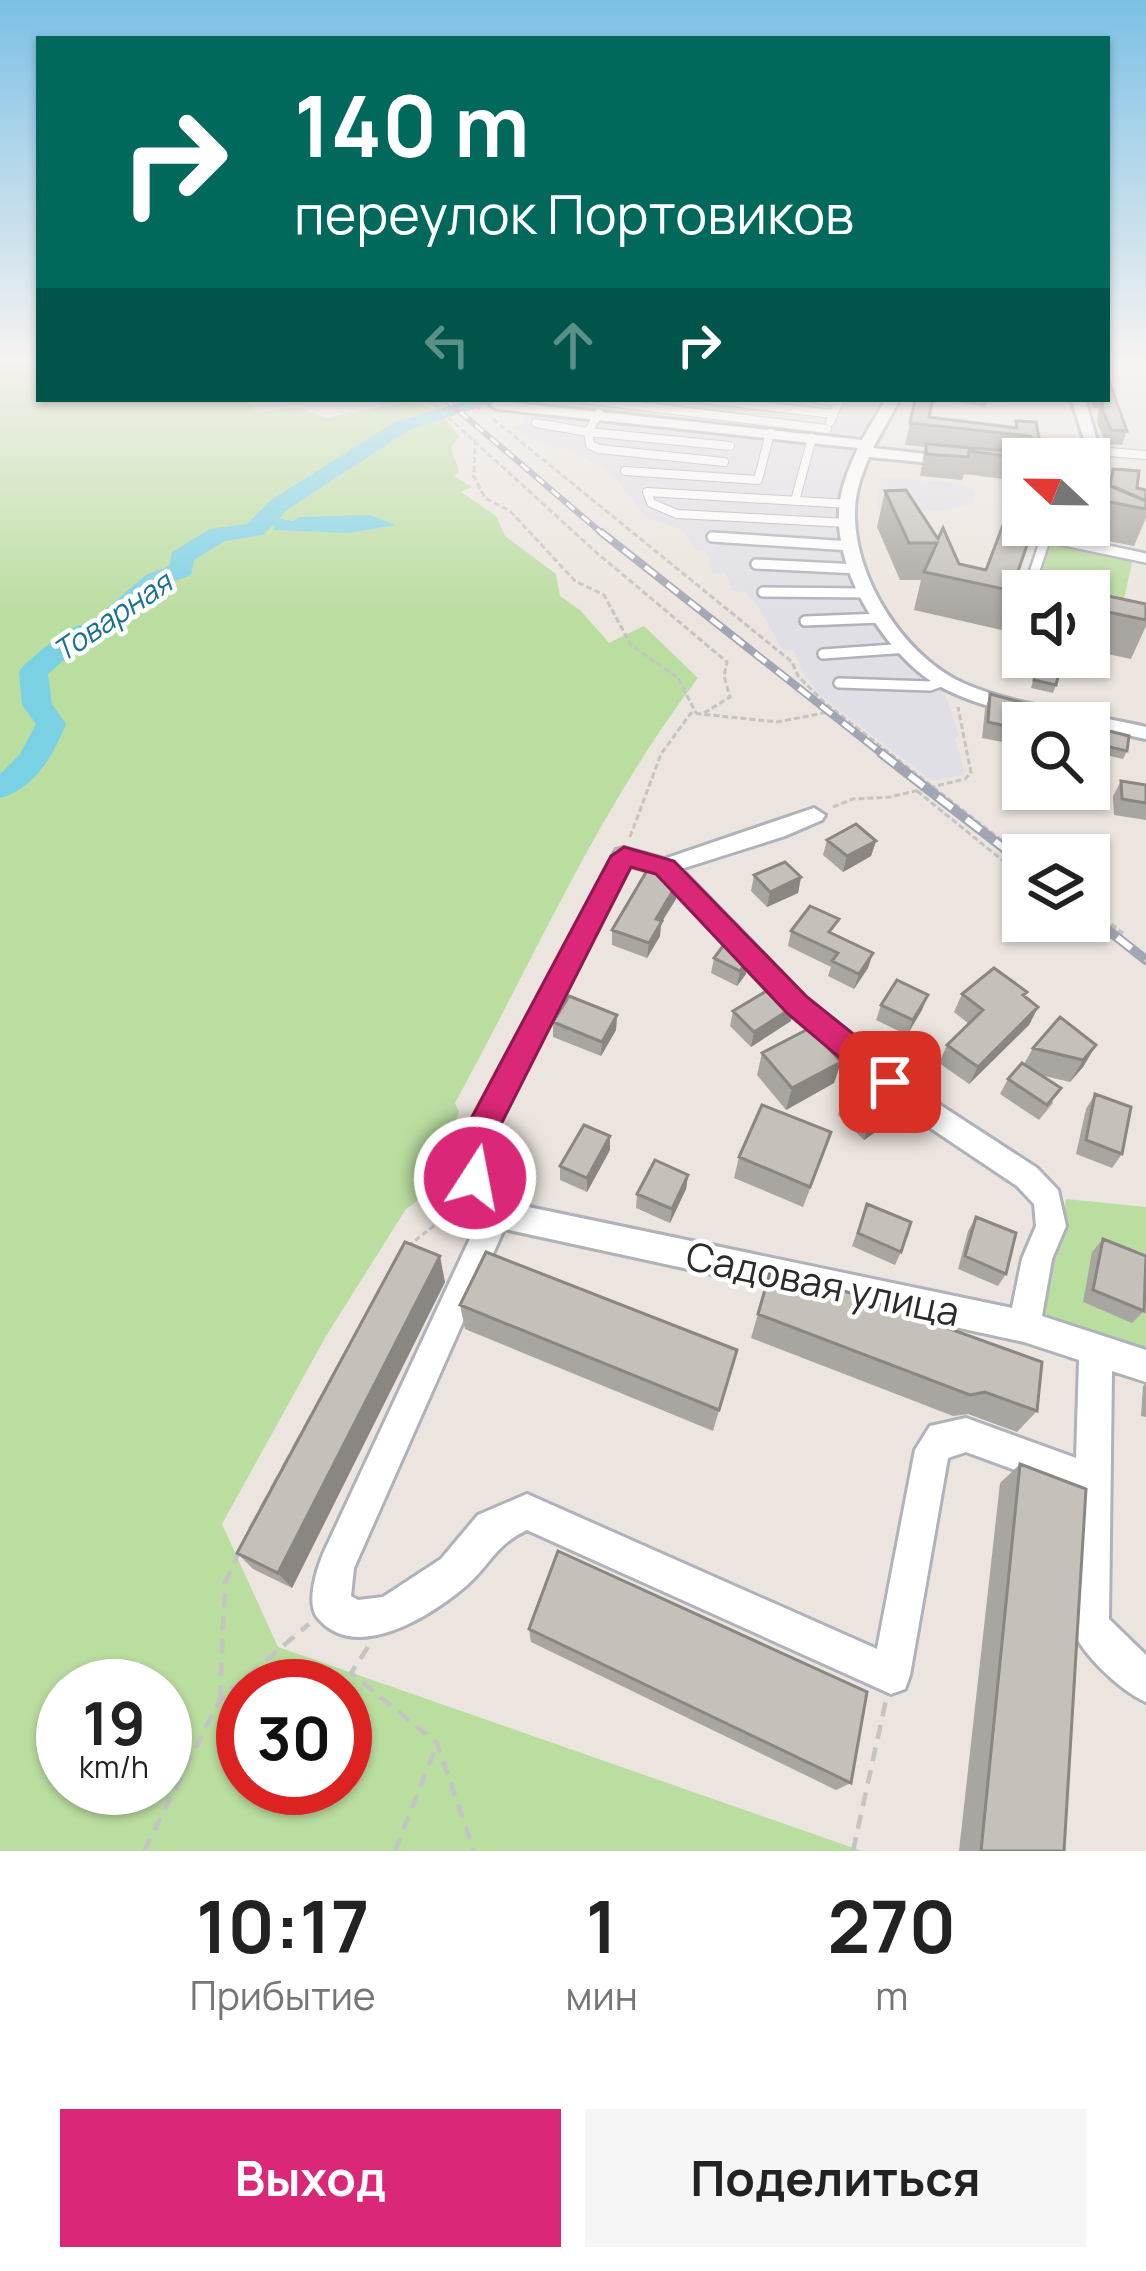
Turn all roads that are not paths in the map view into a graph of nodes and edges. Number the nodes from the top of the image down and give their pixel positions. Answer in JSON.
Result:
{"nodes":[{"id":1,"x":591,"y":445,"type":"edge"},
{"id":2,"x":724,"y":445,"type":"edge"},
{"id":3,"x":767,"y":445,"type":"edge"},
{"id":4,"x":816,"y":445,"type":"edge"},
{"id":5,"x":857,"y":445,"type":"edge"},
{"id":6,"x":730,"y":446,"type":"joint"},
{"id":7,"x":867,"y":448,"type":"junction"},
{"id":8,"x":1110,"y":452,"type":"edge"},
{"id":9,"x":1146,"y":455,"type":"edge"},
{"id":10,"x":724,"y":462,"type":"junction"},
{"id":11,"x":980,"y":464,"type":"edge"},
{"id":12,"x":625,"y":471,"type":"dead end"},
{"id":13,"x":1124,"y":474,"type":"edge"},
{"id":14,"x":1110,"y":475,"type":"edge"},
{"id":15,"x":719,"y":477,"type":"junction"},
{"id":16,"x":795,"y":501,"type":"junction"},
{"id":17,"x":848,"y":504,"type":"junction"},
{"id":18,"x":848,"y":524,"type":"junction"},
{"id":19,"x":712,"y":537,"type":"dead end"},
{"id":20,"x":851,"y":546,"type":"junction"},
{"id":21,"x":1146,"y":558,"type":"edge"},
{"id":22,"x":756,"y":564,"type":"dead end"},
{"id":23,"x":858,"y":569,"type":"junction"},
{"id":24,"x":1035,"y":570,"type":"edge"},
{"id":25,"x":763,"y":592,"type":"dead end"},
{"id":26,"x":869,"y":593,"type":"junction"},
{"id":27,"x":881,"y":618,"type":"junction"},
{"id":28,"x":805,"y":621,"type":"dead end"},
{"id":29,"x":908,"y":648,"type":"junction"},
{"id":30,"x":823,"y":654,"type":"dead end"},
{"id":31,"x":839,"y":682,"type":"dead end"},
{"id":32,"x":950,"y":684,"type":"junction"},
{"id":33,"x":1146,"y":733,"type":"edge"},
{"id":34,"x":814,"y":815,"type":"road end"},
{"id":35,"x":665,"y":867,"type":"junction"},
{"id":36,"x":496,"y":1214,"type":"junction"},
{"id":37,"x":1024,"y":1326,"type":"junction"},
{"id":38,"x":1096,"y":1350,"type":"junction"},
{"id":39,"x":1146,"y":1366,"type":"edge"},
{"id":40,"x":1092,"y":1481,"type":"junction"},
{"id":41,"x":1146,"y":1682,"type":"edge"}],
"edges":[{"from":1,"to":10,"type":"lane"},
{"from":2,"to":6,"type":"lane"},
{"from":3,"to":15,"type":"lane"},
{"from":4,"to":16,"type":"lane"},
{"from":5,"to":7,"type":"street"},
{"from":6,"to":10,"type":"lane"},
{"from":7,"to":11,"type":"street"},
{"from":7,"to":17,"type":"street"},
{"from":8,"to":9,"type":"lane"},
{"from":10,"to":15,"type":"lane"},
{"from":12,"to":15,"type":"lane"},
{"from":13,"to":14,"type":"street"},
{"from":16,"to":17,"type":"lane"},
{"from":16,"to":18,"type":"lane"},
{"from":17,"to":18,"type":"street"},
{"from":18,"to":20,"type":"street"},
{"from":19,"to":20,"type":"lane"},
{"from":20,"to":23,"type":"street"},
{"from":21,"to":24,"type":"lane"},
{"from":22,"to":23,"type":"lane"},
{"from":23,"to":26,"type":"street"},
{"from":25,"to":26,"type":"lane"},
{"from":26,"to":27,"type":"street"},
{"from":27,"to":28,"type":"lane"},
{"from":27,"to":29,"type":"street"},
{"from":29,"to":30,"type":"lane"},
{"from":29,"to":32,"type":"street"},
{"from":31,"to":32,"type":"lane"},
{"from":32,"to":33,"type":"street"},
{"from":34,"to":35,"type":"street"},
{"from":35,"to":36,"type":"street"},
{"from":35,"to":37,"type":"street"},
{"from":36,"to":37,"type":"street","name":"Садовая улица"},
{"from":36,"to":40,"type":"street"},
{"from":37,"to":38,"type":"street","name":"Садовая улица"},
{"from":38,"to":39,"type":"street","name":"Садовая улица"},
{"from":38,"to":40,"type":"street"},
{"from":40,"to":41,"type":"street"}]}
